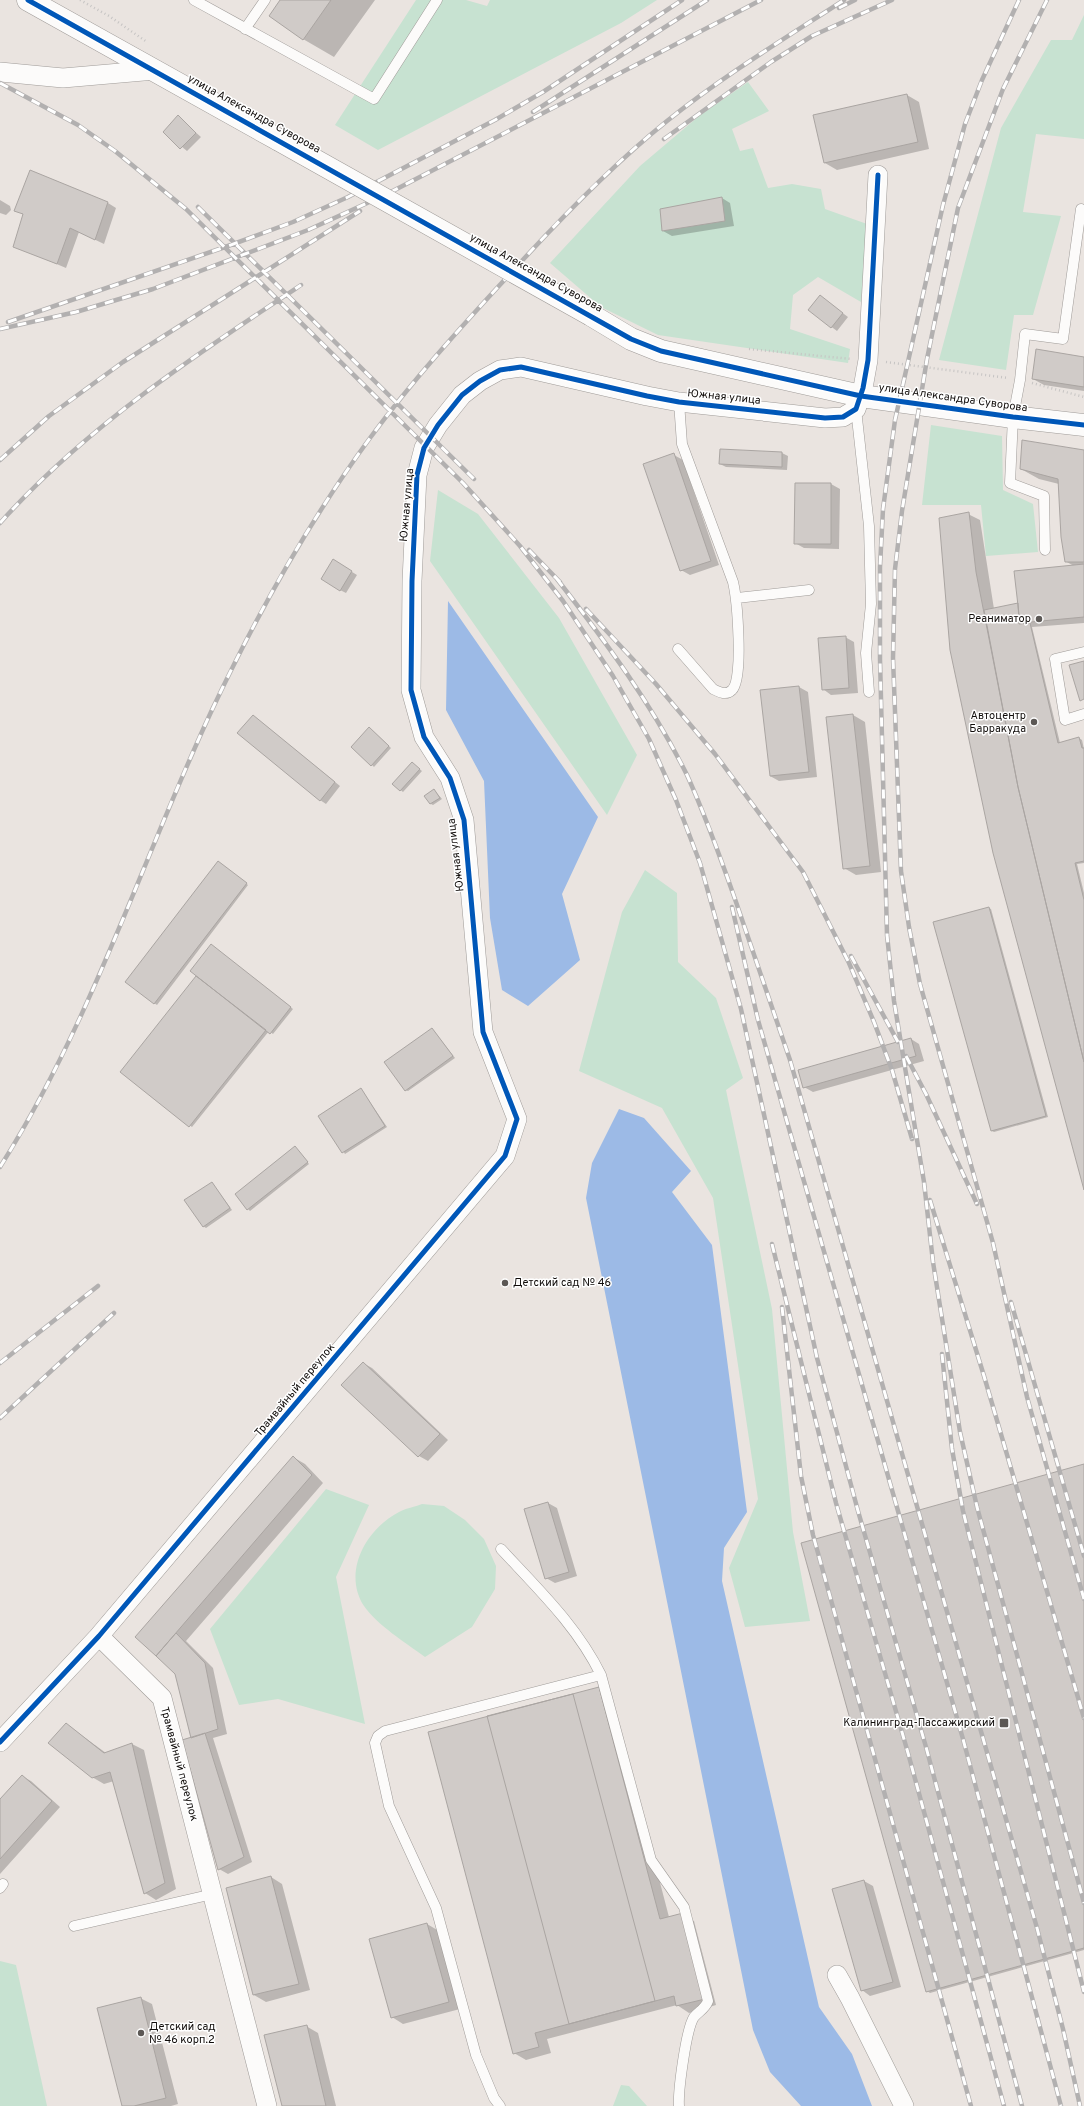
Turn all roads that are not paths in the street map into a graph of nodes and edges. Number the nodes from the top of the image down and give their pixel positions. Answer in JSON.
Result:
{"nodes":[{"id":1,"x":28,"y":0,"type":"edge"},
{"id":2,"x":265,"y":0,"type":"edge"},
{"id":3,"x":437,"y":0,"type":"edge"},
{"id":4,"x":201,"y":2,"type":"edge"},
{"id":5,"x":245,"y":28,"type":"junction"},
{"id":6,"x":155,"y":70,"type":"junction"},
{"id":7,"x":0,"y":72,"type":"edge"},
{"id":8,"x":878,"y":175,"type":"dead end"},
{"id":9,"x":1081,"y":209,"type":"dead end"},
{"id":10,"x":679,"y":402,"type":"junction"},
{"id":11,"x":858,"y":402,"type":"junction"},
{"id":12,"x":1013,"y":417,"type":"junction"},
{"id":13,"x":1084,"y":425,"type":"edge"},
{"id":14,"x":1045,"y":550,"type":"dead end"},
{"id":15,"x":809,"y":590,"type":"dead end"},
{"id":16,"x":737,"y":598,"type":"junction"},
{"id":17,"x":678,"y":649,"type":"dead end"},
{"id":18,"x":1084,"y":652,"type":"edge"},
{"id":19,"x":869,"y":692,"type":"dead end"},
{"id":20,"x":1084,"y":714,"type":"edge"},
{"id":21,"x":505,"y":1156,"type":"joint"},
{"id":22,"x":501,"y":1549,"type":"dead end"},
{"id":23,"x":100,"y":1636,"type":"junction"},
{"id":24,"x":601,"y":1674,"type":"junction"},
{"id":25,"x":0,"y":1742,"type":"edge"},
{"id":26,"x":213,"y":1894,"type":"junction"},
{"id":27,"x":74,"y":1926,"type":"dead end"},
{"id":28,"x":837,"y":1975,"type":"dead end"},
{"id":29,"x":267,"y":2106,"type":"edge"},
{"id":30,"x":500,"y":2106,"type":"edge"},
{"id":31,"x":679,"y":2106,"type":"edge"},
{"id":32,"x":904,"y":2106,"type":"edge"}],
"edges":[{"from":1,"to":6,"type":"main road","name":"улица Александра Суворова"},
{"from":2,"to":5,"type":"lane"},
{"from":3,"to":5,"type":"lane"},
{"from":4,"to":5,"type":"lane"},
{"from":6,"to":7,"type":"street"},
{"from":6,"to":11,"type":"main road","name":"улица Александра Суворова","bridge":true},
{"from":8,"to":11,"type":"street"},
{"from":9,"to":12,"type":"lane"},
{"from":10,"to":11,"type":"street","name":"Южная улица"},
{"from":10,"to":16,"type":"lane"},
{"from":10,"to":21,"type":"street","name":"Южная улица"},
{"from":11,"to":12,"type":"main road","name":"улица Александра Суворова"},
{"from":11,"to":19,"type":"lane"},
{"from":12,"to":13,"type":"main road","name":"улица Александра Суворова"},
{"from":12,"to":14,"type":"lane"},
{"from":15,"to":16,"type":"lane"},
{"from":16,"to":17,"type":"lane"},
{"from":18,"to":20,"type":"lane"},
{"from":21,"to":23,"type":"street","name":"Трамвайный переулок"},
{"from":22,"to":24,"type":"lane"},
{"from":23,"to":25,"type":"street"},
{"from":23,"to":26,"type":"street","name":"Трамвайный переулок"},
{"from":24,"to":30,"type":"lane"},
{"from":24,"to":31,"type":"lane"},
{"from":26,"to":27,"type":"lane"},
{"from":26,"to":29,"type":"street","name":"Трамвайный переулок"},
{"from":28,"to":32,"type":"street"}]}
